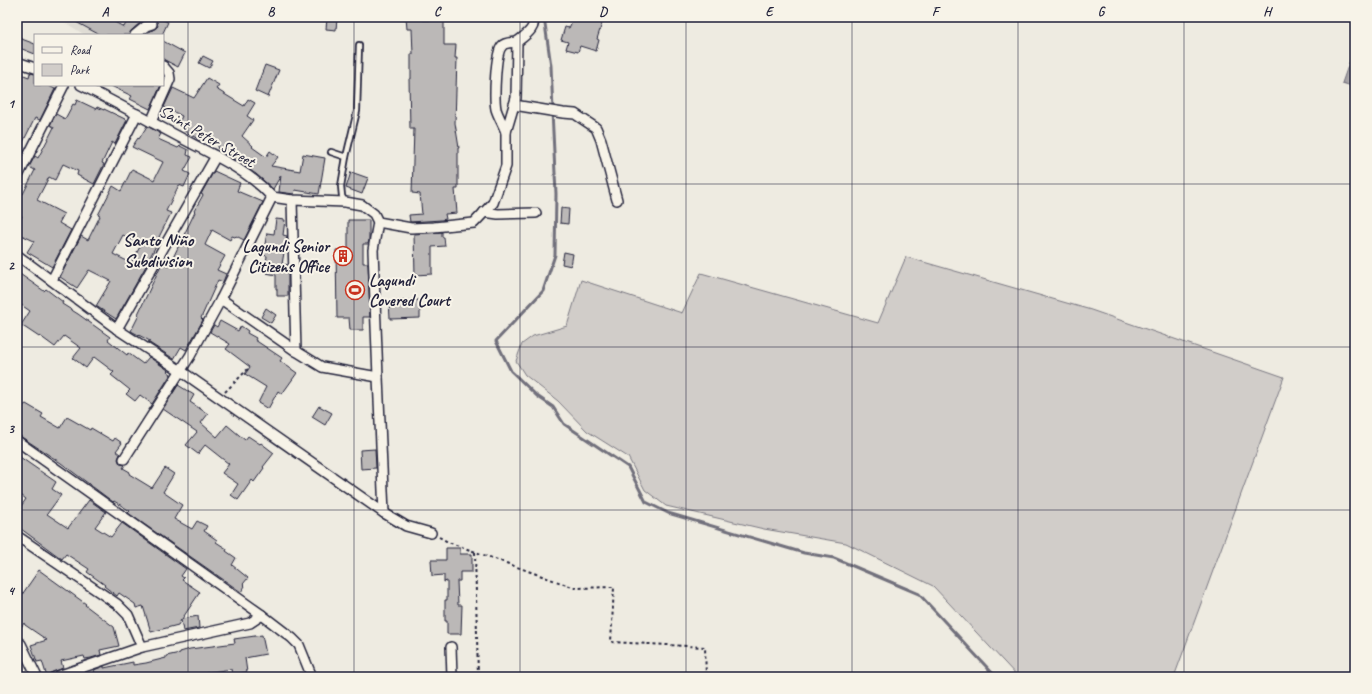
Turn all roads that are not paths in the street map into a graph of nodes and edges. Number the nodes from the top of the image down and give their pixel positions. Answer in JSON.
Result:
{"nodes":[{"id":1,"x":532,"y":17,"type":"edge"},
{"id":2,"x":152,"y":24,"type":"dead end"},
{"id":3,"x":136,"y":34,"type":"edge"},
{"id":4,"x":516,"y":42,"type":"junction"},
{"id":5,"x":359,"y":45,"type":"dead end"},
{"id":6,"x":17,"y":62,"type":"edge"},
{"id":7,"x":164,"y":67,"type":"edge"},
{"id":8,"x":34,"y":68,"type":"edge"},
{"id":9,"x":63,"y":86,"type":"edge"},
{"id":10,"x":82,"y":86,"type":"edge"},
{"id":11,"x":514,"y":105,"type":"junction"},
{"id":12,"x":137,"y":114,"type":"junction"},
{"id":13,"x":151,"y":122,"type":"junction"},
{"id":14,"x":506,"y":132,"type":"junction"},
{"id":15,"x":331,"y":152,"type":"dead end"},
{"id":16,"x":216,"y":156,"type":"junction"},
{"id":17,"x":346,"y":157,"type":"junction"},
{"id":18,"x":17,"y":178,"type":"edge"},
{"id":19,"x":272,"y":197,"type":"junction"},
{"id":20,"x":292,"y":200,"type":"junction"},
{"id":21,"x":617,"y":200,"type":"dead end"},
{"id":22,"x":345,"y":202,"type":"junction"},
{"id":23,"x":484,"y":212,"type":"junction"},
{"id":24,"x":536,"y":213,"type":"dead end"},
{"id":25,"x":378,"y":222,"type":"junction"},
{"id":26,"x":17,"y":256,"type":"edge"},
{"id":27,"x":52,"y":280,"type":"junction"},
{"id":28,"x":221,"y":299,"type":"junction"},
{"id":29,"x":117,"y":329,"type":"junction"},
{"id":30,"x":296,"y":351,"type":"junction"},
{"id":31,"x":181,"y":371,"type":"junction"},
{"id":32,"x":378,"y":377,"type":"junction"},
{"id":33,"x":17,"y":441,"type":"edge"},
{"id":34,"x":124,"y":459,"type":"dead end"},
{"id":35,"x":384,"y":513,"type":"junction"},
{"id":36,"x":430,"y":533,"type":"road end"},
{"id":37,"x":17,"y":536,"type":"edge"},
{"id":38,"x":262,"y":615,"type":"junction"},
{"id":39,"x":17,"y":641,"type":"edge"},
{"id":40,"x":451,"y":647,"type":"dead end"},
{"id":41,"x":142,"y":648,"type":"junction"},
{"id":42,"x":37,"y":677,"type":"edge"},
{"id":43,"x":55,"y":677,"type":"edge"},
{"id":44,"x":312,"y":677,"type":"edge"},
{"id":45,"x":452,"y":677,"type":"edge"}],
"edges":[{"from":1,"to":4,"type":"street"},
{"from":2,"to":3,"type":"street"},
{"from":4,"to":11,"type":"street"},
{"from":4,"to":14,"type":"street"},
{"from":5,"to":17,"type":"lane"},
{"from":6,"to":8,"type":"street"},
{"from":7,"to":13,"type":"street"},
{"from":9,"to":18,"type":"street"},
{"from":10,"to":12,"type":"street","name":"Saint Peter Street"},
{"from":11,"to":14,"type":"street"},
{"from":11,"to":21,"type":"street"},
{"from":12,"to":13,"type":"street","name":"Saint Peter Street"},
{"from":12,"to":27,"type":"street"},
{"from":13,"to":16,"type":"street","name":"Saint Peter Street"},
{"from":14,"to":23,"type":"street"},
{"from":15,"to":17,"type":"lane"},
{"from":16,"to":19,"type":"street","name":"Saint Peter Street"},
{"from":16,"to":29,"type":"street"},
{"from":17,"to":22,"type":"lane"},
{"from":19,"to":20,"type":"street"},
{"from":19,"to":28,"type":"street"},
{"from":20,"to":22,"type":"street"},
{"from":20,"to":30,"type":"street"},
{"from":22,"to":25,"type":"street"},
{"from":23,"to":24,"type":"street"},
{"from":23,"to":25,"type":"street"},
{"from":25,"to":32,"type":"street"},
{"from":26,"to":27,"type":"street"},
{"from":27,"to":29,"type":"street"},
{"from":28,"to":30,"type":"street"},
{"from":28,"to":31,"type":"street"},
{"from":29,"to":31,"type":"street"},
{"from":30,"to":32,"type":"street"},
{"from":31,"to":34,"type":"street"},
{"from":31,"to":35,"type":"street"},
{"from":32,"to":35,"type":"street"},
{"from":33,"to":38,"type":"street"},
{"from":35,"to":36,"type":"street"},
{"from":37,"to":41,"type":"street"},
{"from":38,"to":41,"type":"street"},
{"from":38,"to":44,"type":"street"},
{"from":39,"to":42,"type":"street"},
{"from":40,"to":45,"type":"street"},
{"from":41,"to":43,"type":"street"}]}
